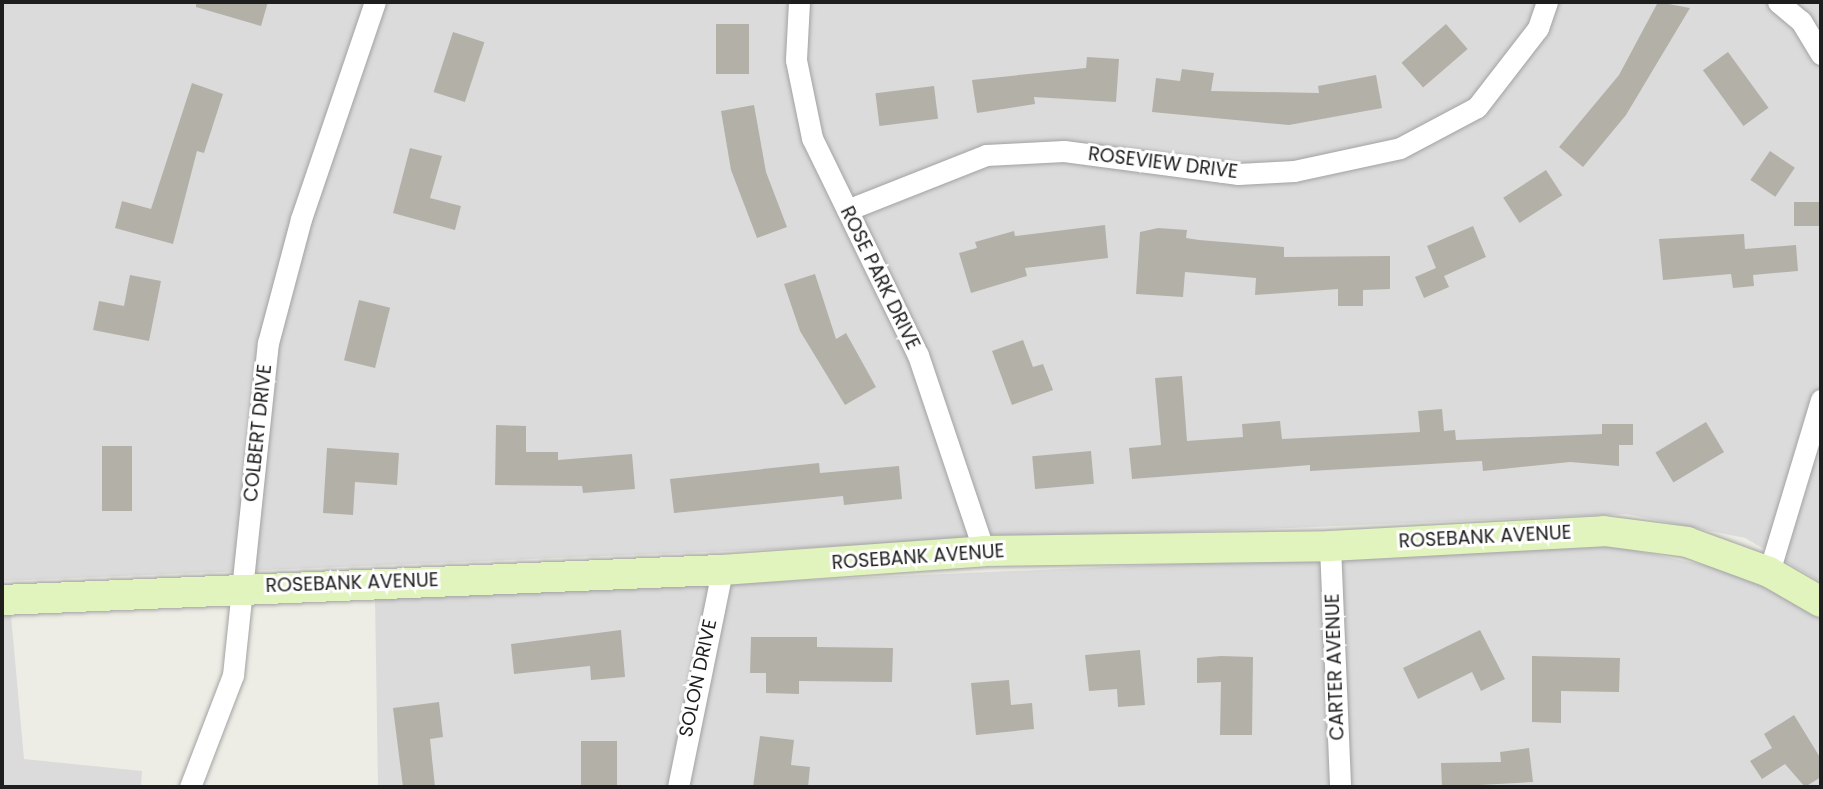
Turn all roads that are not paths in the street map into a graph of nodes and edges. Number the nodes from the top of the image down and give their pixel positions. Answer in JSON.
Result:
{"nodes":[{"id":1,"x":375,"y":2,"type":"edge"},
{"id":2,"x":799,"y":2,"type":"edge"},
{"id":3,"x":1547,"y":2,"type":"edge"},
{"id":4,"x":1778,"y":2,"type":"edge"},
{"id":5,"x":1821,"y":54,"type":"edge"},
{"id":6,"x":847,"y":210,"type":"junction"},
{"id":7,"x":1821,"y":400,"type":"edge"},
{"id":8,"x":1330,"y":546,"type":"junction"},
{"id":9,"x":984,"y":551,"type":"junction"},
{"id":10,"x":722,"y":570,"type":"junction"},
{"id":11,"x":1769,"y":572,"type":"junction"},
{"id":12,"x":241,"y":587,"type":"junction"},
{"id":13,"x":2,"y":600,"type":"edge"},
{"id":14,"x":1821,"y":603,"type":"edge"},
{"id":15,"x":190,"y":787,"type":"edge"},
{"id":16,"x":678,"y":787,"type":"edge"},
{"id":17,"x":1340,"y":787,"type":"edge"}],
"edges":[{"from":1,"to":12,"type":"street","name":"COLBERT DRIVE"},
{"from":2,"to":6,"type":"street","name":"ROSE PARK DRIVE"},
{"from":3,"to":6,"type":"street","name":"ROSEVIEW DRIVE"},
{"from":4,"to":5,"type":"street"},
{"from":6,"to":9,"type":"street","name":"ROSE PARK DRIVE"},
{"from":7,"to":11,"type":"street"},
{"from":8,"to":9,"type":"street","name":"ROSEBANK AVENUE"},
{"from":8,"to":11,"type":"street","name":"ROSEBANK AVENUE"},
{"from":8,"to":17,"type":"street","name":"CARTER AVENUE"},
{"from":9,"to":10,"type":"street","name":"ROSEBANK AVENUE"},
{"from":10,"to":12,"type":"street","name":"ROSEBANK AVENUE"},
{"from":10,"to":16,"type":"street","name":"SOLON DRIVE"},
{"from":11,"to":14,"type":"street","name":"ROSEBANK AVENUE"},
{"from":12,"to":13,"type":"street","name":"ROSEBANK AVENUE"},
{"from":12,"to":15,"type":"street","name":"COLBERT DRIVE"}]}
